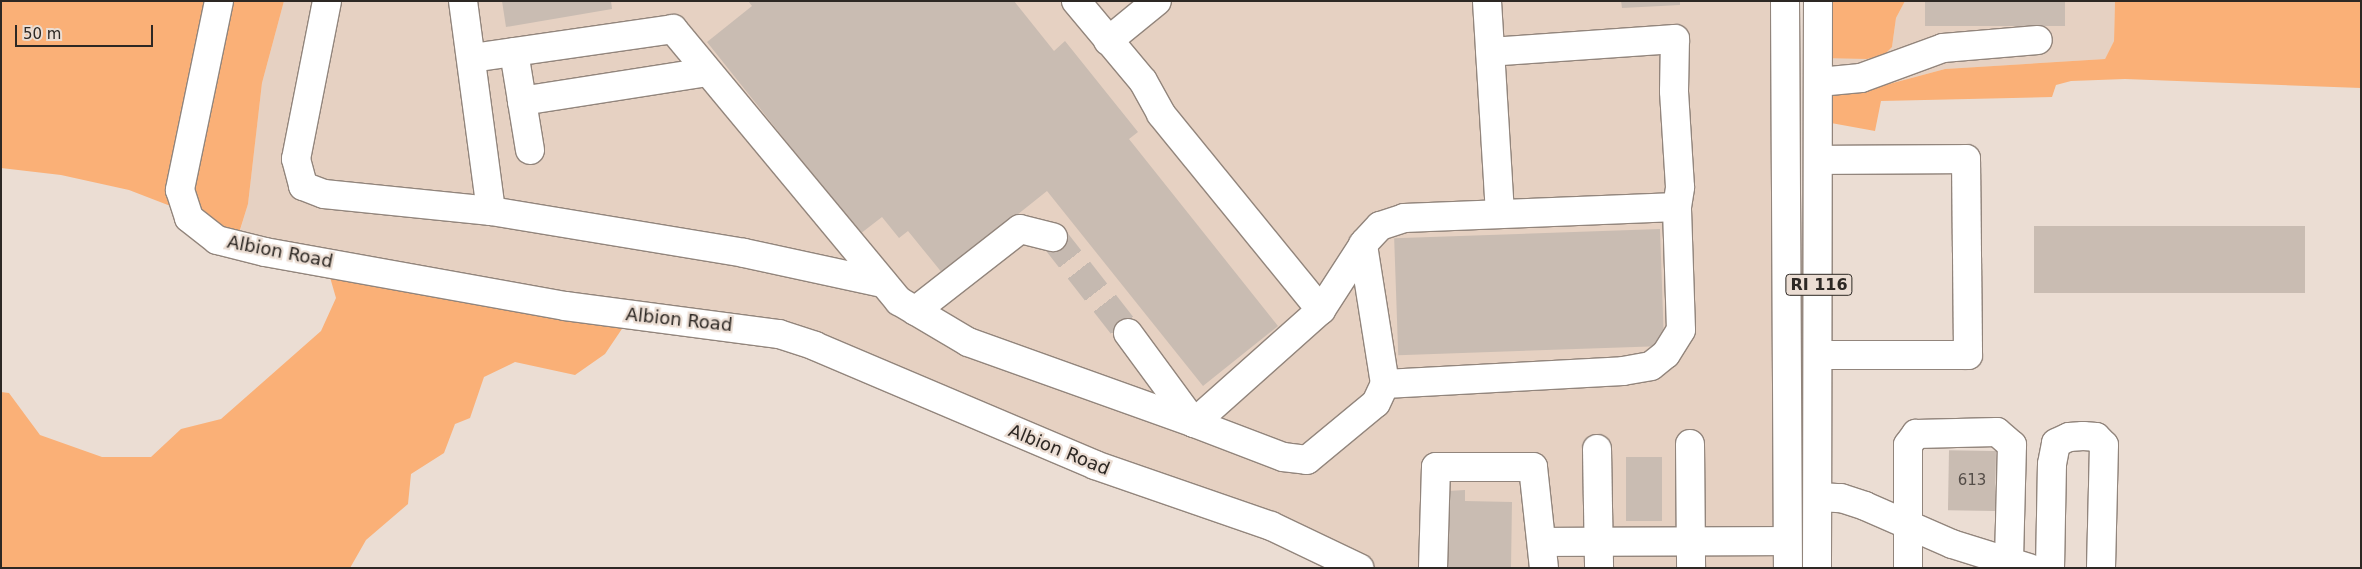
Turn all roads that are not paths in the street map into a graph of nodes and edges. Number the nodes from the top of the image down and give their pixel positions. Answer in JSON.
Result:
{"nodes":[{"id":1,"x":219,"y":1,"type":"edge"},
{"id":2,"x":327,"y":1,"type":"edge"},
{"id":3,"x":464,"y":1,"type":"edge"},
{"id":4,"x":1076,"y":1,"type":"edge"},
{"id":5,"x":1157,"y":1,"type":"edge"},
{"id":6,"x":1487,"y":1,"type":"edge"},
{"id":7,"x":1785,"y":1,"type":"edge"},
{"id":8,"x":1818,"y":1,"type":"edge"},
{"id":9,"x":2038,"y":40,"type":"dead end"},
{"id":10,"x":1108,"y":41,"type":"junction"},
{"id":11,"x":514,"y":52,"type":"junction"},
{"id":12,"x":1490,"y":52,"type":"junction"},
{"id":13,"x":472,"y":58,"type":"junction"},
{"id":14,"x":707,"y":72,"type":"junction"},
{"id":15,"x":1819,"y":82,"type":"junction"},
{"id":16,"x":522,"y":101,"type":"junction"},
{"id":17,"x":530,"y":150,"type":"dead end"},
{"id":18,"x":1819,"y":160,"type":"junction"},
{"id":19,"x":1677,"y":207,"type":"junction"},
{"id":20,"x":491,"y":211,"type":"junction"},
{"id":21,"x":1500,"y":214,"type":"junction"},
{"id":22,"x":1053,"y":237,"type":"tunnel mouth"},
{"id":23,"x":1363,"y":245,"type":"junction"},
{"id":24,"x":884,"y":283,"type":"junction"},
{"id":25,"x":1321,"y":310,"type":"junction"},
{"id":26,"x":915,"y":311,"type":"junction"},
{"id":27,"x":1128,"y":333,"type":"tunnel mouth"},
{"id":28,"x":1819,"y":354,"type":"junction"},
{"id":29,"x":1386,"y":384,"type":"junction"},
{"id":30,"x":1194,"y":424,"type":"junction"},
{"id":31,"x":1690,"y":444,"type":"dead end"},
{"id":32,"x":1597,"y":449,"type":"dead end"},
{"id":33,"x":1819,"y":498,"type":"junction"},
{"id":34,"x":1908,"y":526,"type":"junction"},
{"id":35,"x":1787,"y":541,"type":"junction"},
{"id":36,"x":1691,"y":554,"type":"edge"},
{"id":37,"x":1543,"y":555,"type":"edge"},
{"id":38,"x":1598,"y":555,"type":"edge"},
{"id":39,"x":2019,"y":565,"type":"edge"},
{"id":40,"x":1359,"y":568,"type":"edge"},
{"id":41,"x":1433,"y":568,"type":"edge"},
{"id":42,"x":1788,"y":568,"type":"edge"},
{"id":43,"x":1817,"y":568,"type":"edge"},
{"id":44,"x":1908,"y":568,"type":"edge"},
{"id":45,"x":2050,"y":568,"type":"edge"},
{"id":46,"x":2101,"y":568,"type":"edge"}],
"edges":[{"from":1,"to":40,"type":"street","name":"Albion Road"},
{"from":2,"to":20,"type":"street"},
{"from":3,"to":13,"type":"street"},
{"from":4,"to":10,"type":"street"},
{"from":5,"to":10,"type":"street"},
{"from":6,"to":12,"type":"street"},
{"from":7,"to":35,"type":"street","number":"RI 116"},
{"from":8,"to":15,"type":"street","number":"RI 116"},
{"from":9,"to":15,"type":"street"},
{"from":10,"to":25,"type":"street"},
{"from":11,"to":13,"type":"street"},
{"from":11,"to":14,"type":"street"},
{"from":11,"to":16,"type":"street"},
{"from":12,"to":19,"type":"street"},
{"from":12,"to":21,"type":"street"},
{"from":13,"to":20,"type":"street"},
{"from":14,"to":16,"type":"street"},
{"from":14,"to":24,"type":"street"},
{"from":15,"to":18,"type":"street","number":"RI 116"},
{"from":16,"to":17,"type":"street"},
{"from":18,"to":28,"type":"street","number":"RI 116"},
{"from":18,"to":28,"type":"street"},
{"from":19,"to":21,"type":"street"},
{"from":19,"to":29,"type":"street"},
{"from":20,"to":24,"type":"street"},
{"from":21,"to":23,"type":"street"},
{"from":22,"to":26,"type":"street"},
{"from":23,"to":25,"type":"street"},
{"from":23,"to":29,"type":"street"},
{"from":24,"to":26,"type":"street"},
{"from":25,"to":30,"type":"street"},
{"from":26,"to":30,"type":"street"},
{"from":27,"to":30,"type":"street"},
{"from":28,"to":33,"type":"street","number":"RI 116"},
{"from":29,"to":30,"type":"street"},
{"from":31,"to":36,"type":"street"},
{"from":32,"to":38,"type":"street"},
{"from":33,"to":34,"type":"street"},
{"from":33,"to":43,"type":"street","number":"RI 116"},
{"from":34,"to":39,"type":"street"},
{"from":34,"to":39,"type":"street"},
{"from":34,"to":44,"type":"street"},
{"from":35,"to":36,"type":"street"},
{"from":35,"to":42,"type":"street","number":"RI 116"},
{"from":36,"to":38,"type":"street"},
{"from":37,"to":38,"type":"street"},
{"from":37,"to":41,"type":"street"},
{"from":45,"to":46,"type":"street"}]}
